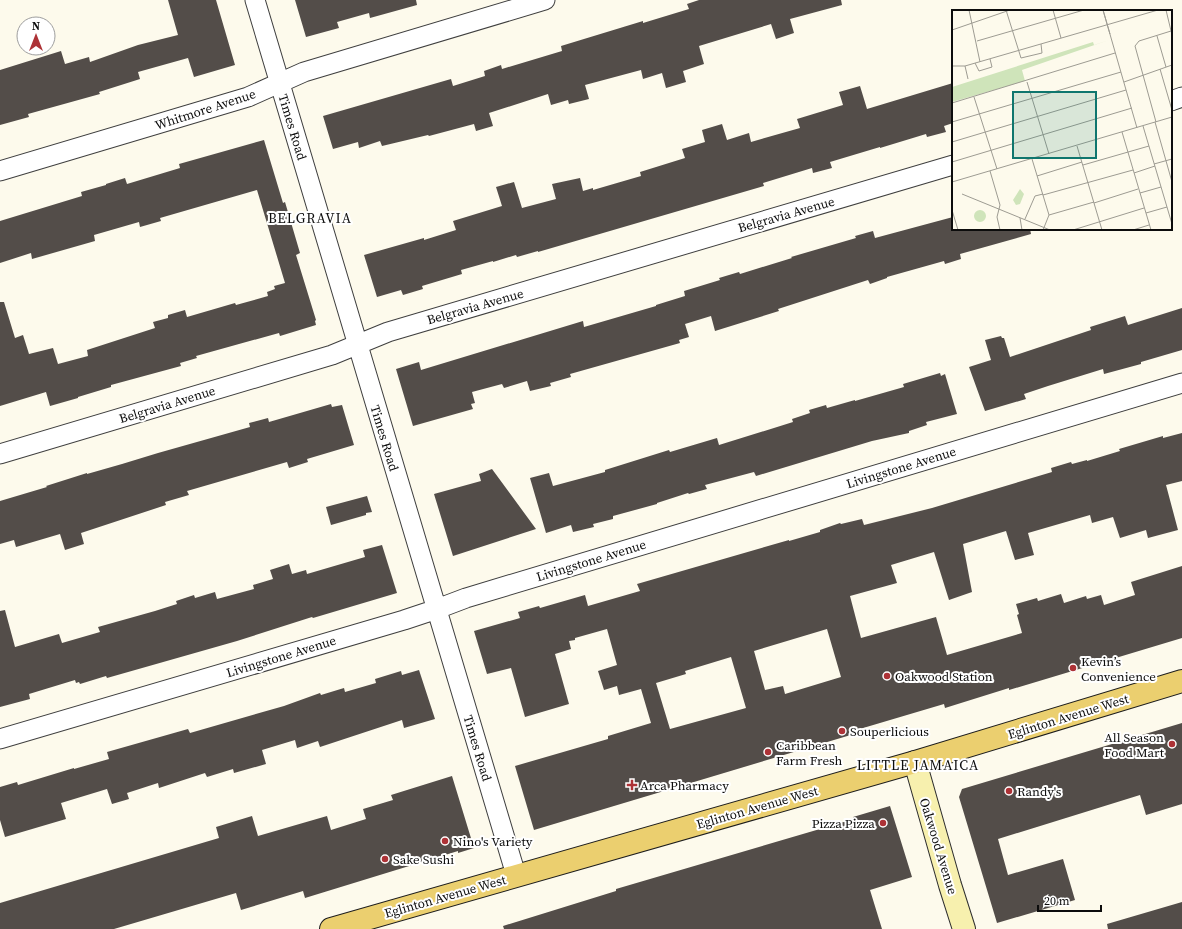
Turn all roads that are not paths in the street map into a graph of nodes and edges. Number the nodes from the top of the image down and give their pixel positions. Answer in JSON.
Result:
{"nodes":[{"id":1,"x":255,"y":0,"type":"edge"},
{"id":2,"x":545,"y":0,"type":"edge"},
{"id":3,"x":279,"y":83,"type":"junction"},
{"id":4,"x":1182,"y":97,"type":"edge"},
{"id":5,"x":1172,"y":101,"type":"edge"},
{"id":6,"x":952,"y":165,"type":"edge"},
{"id":7,"x":0,"y":171,"type":"edge"},
{"id":8,"x":357,"y":344,"type":"junction"},
{"id":9,"x":1182,"y":382,"type":"edge"},
{"id":10,"x":0,"y":454,"type":"edge"},
{"id":11,"x":437,"y":609,"type":"junction"},
{"id":12,"x":1182,"y":681,"type":"edge"},
{"id":13,"x":0,"y":740,"type":"edge"},
{"id":14,"x":915,"y":762,"type":"junction"},
{"id":15,"x":516,"y":875,"type":"junction"},
{"id":16,"x":331,"y":929,"type":"edge"},
{"id":17,"x":964,"y":929,"type":"edge"}],
"edges":[{"from":1,"to":3,"type":"street","name":"Times Road"},
{"from":2,"to":3,"type":"street","name":"Whitmore Avenue"},
{"from":3,"to":7,"type":"street","name":"Whitmore Avenue"},
{"from":3,"to":8,"type":"street","name":"Times Road"},
{"from":4,"to":5,"type":"street"},
{"from":6,"to":8,"type":"street","name":"Belgravia Avenue"},
{"from":8,"to":10,"type":"street","name":"Belgravia Avenue"},
{"from":8,"to":11,"type":"street","name":"Times Road"},
{"from":9,"to":11,"type":"street","name":"Livingstone Avenue"},
{"from":11,"to":13,"type":"street","name":"Livingstone Avenue"},
{"from":11,"to":15,"type":"street","name":"Times Road"},
{"from":12,"to":14,"type":"main road","name":"Eglinton Avenue West"},
{"from":14,"to":15,"type":"main road","name":"Eglinton Avenue West"},
{"from":14,"to":17,"type":"street","name":"Oakwood Avenue"},
{"from":15,"to":16,"type":"main road","name":"Eglinton Avenue West"}]}
